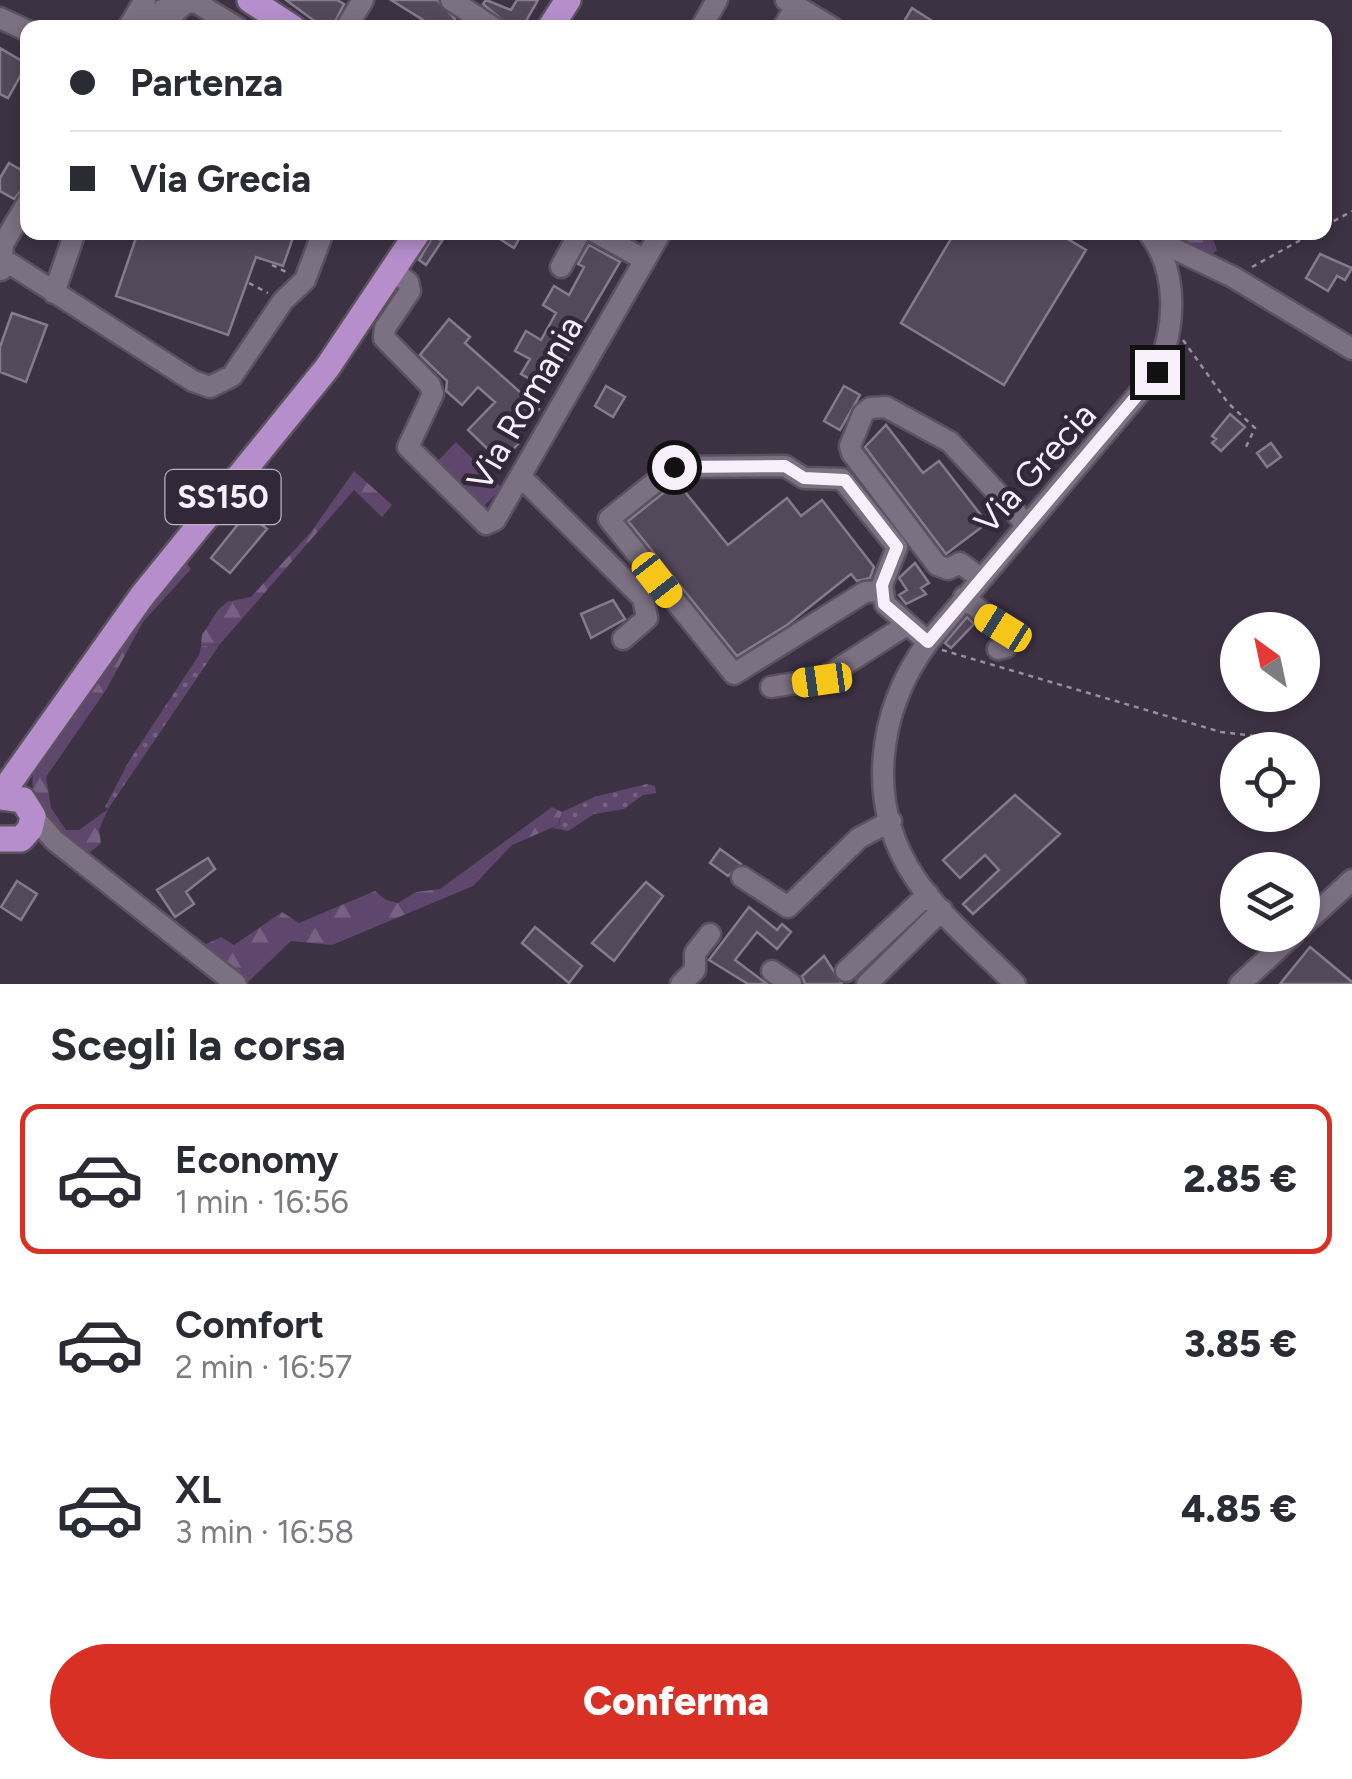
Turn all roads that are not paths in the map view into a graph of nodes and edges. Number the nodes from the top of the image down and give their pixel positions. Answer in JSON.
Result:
{"nodes":[{"id":1,"x":253,"y":1,"type":"edge"},
{"id":2,"x":791,"y":3,"type":"edge"},
{"id":3,"x":171,"y":20,"type":"edge"},
{"id":4,"x":225,"y":20,"type":"edge"},
{"id":5,"x":281,"y":20,"type":"edge"},
{"id":6,"x":820,"y":20,"type":"edge"},
{"id":7,"x":20,"y":215,"type":"edge"},
{"id":8,"x":73,"y":240,"type":"edge"},
{"id":9,"x":320,"y":240,"type":"edge"},
{"id":10,"x":413,"y":240,"type":"edge"},
{"id":11,"x":576,"y":240,"type":"edge"},
{"id":12,"x":609,"y":240,"type":"edge"},
{"id":13,"x":656,"y":240,"type":"edge"},
{"id":14,"x":1152,"y":240,"type":"edge"},
{"id":15,"x":1159,"y":240,"type":"edge"},
{"id":16,"x":645,"y":260,"type":"junction"},
{"id":17,"x":1,"y":265,"type":"edge"},
{"id":18,"x":561,"y":267,"type":"dead end"},
{"id":19,"x":393,"y":271,"type":"junction"},
{"id":20,"x":54,"y":293,"type":"junction"},
{"id":21,"x":1352,"y":350,"type":"edge"},
{"id":22,"x":521,"y":477,"type":"junction"},
{"id":23,"x":1027,"y":524,"type":"junction"},
{"id":24,"x":980,"y":578,"type":"junction"},
{"id":25,"x":882,"y":591,"type":"junction"},
{"id":26,"x":964,"y":597,"type":"junction"},
{"id":27,"x":905,"y":626,"type":"junction"},
{"id":28,"x":623,"y":639,"type":"dead end"},
{"id":29,"x":928,"y":642,"type":"junction"},
{"id":30,"x":998,"y":649,"type":"dead end"},
{"id":31,"x":771,"y":687,"type":"dead end"},
{"id":32,"x":28,"y":762,"type":"junction"},
{"id":33,"x":0,"y":797,"type":"edge"},
{"id":34,"x":891,"y":821,"type":"junction"},
{"id":35,"x":20,"y":824,"type":"edge"},
{"id":36,"x":742,"y":876,"type":"dead end"},
{"id":37,"x":1352,"y":880,"type":"edge"},
{"id":38,"x":935,"y":902,"type":"junction"},
{"id":39,"x":1320,"y":909,"type":"edge"},
{"id":40,"x":710,"y":934,"type":"dead end"},
{"id":41,"x":1275,"y":952,"type":"edge"},
{"id":42,"x":772,"y":970,"type":"dead end"},
{"id":43,"x":846,"y":971,"type":"dead end"},
{"id":44,"x":236,"y":984,"type":"edge"},
{"id":45,"x":682,"y":984,"type":"edge"},
{"id":46,"x":791,"y":984,"type":"edge"},
{"id":47,"x":867,"y":984,"type":"edge"},
{"id":48,"x":1015,"y":984,"type":"edge"},
{"id":49,"x":1240,"y":984,"type":"edge"}],
"edges":[{"from":1,"to":5,"type":"main road"},
{"from":2,"to":6,"type":"street"},
{"from":3,"to":4,"type":"street"},
{"from":7,"to":17,"type":"street"},
{"from":8,"to":20,"type":"street"},
{"from":9,"to":20,"type":"street"},
{"from":10,"to":19,"type":"main road","number":"SS150"},
{"from":11,"to":18,"type":"street"},
{"from":12,"to":16,"type":"street"},
{"from":13,"to":16,"type":"street","name":"Via Romania"},
{"from":14,"to":23,"type":"street","name":"Via Grecia"},
{"from":15,"to":21,"type":"street"},
{"from":16,"to":22,"type":"street","name":"Via Romania"},
{"from":17,"to":20,"type":"street"},
{"from":19,"to":22,"type":"street","name":"Via Romania"},
{"from":19,"to":32,"type":"main road","number":"SS150"},
{"from":22,"to":28,"type":"street"},
{"from":23,"to":24,"type":"street","name":"Via Grecia"},
{"from":23,"to":24,"type":"street"},
{"from":24,"to":26,"type":"street","name":"Via Grecia"},
{"from":25,"to":25,"type":"street"},
{"from":25,"to":27,"type":"street"},
{"from":26,"to":29,"type":"street","name":"Via Grecia"},
{"from":26,"to":30,"type":"street"},
{"from":27,"to":29,"type":"street"},
{"from":27,"to":31,"type":"street"},
{"from":29,"to":34,"type":"street","name":"Via Grecia"},
{"from":32,"to":33,"type":"main road","number":"SS150"},
{"from":32,"to":35,"type":"main road"},
{"from":33,"to":35,"type":"main road"},
{"from":34,"to":36,"type":"street"},
{"from":34,"to":38,"type":"street","name":"Via Grecia"},
{"from":35,"to":44,"type":"street"},
{"from":37,"to":39,"type":"street"},
{"from":38,"to":43,"type":"street"},
{"from":38,"to":47,"type":"street"},
{"from":38,"to":48,"type":"street","name":"Via Grecia"},
{"from":40,"to":45,"type":"street"},
{"from":41,"to":49,"type":"street"},
{"from":42,"to":46,"type":"street"}]}
